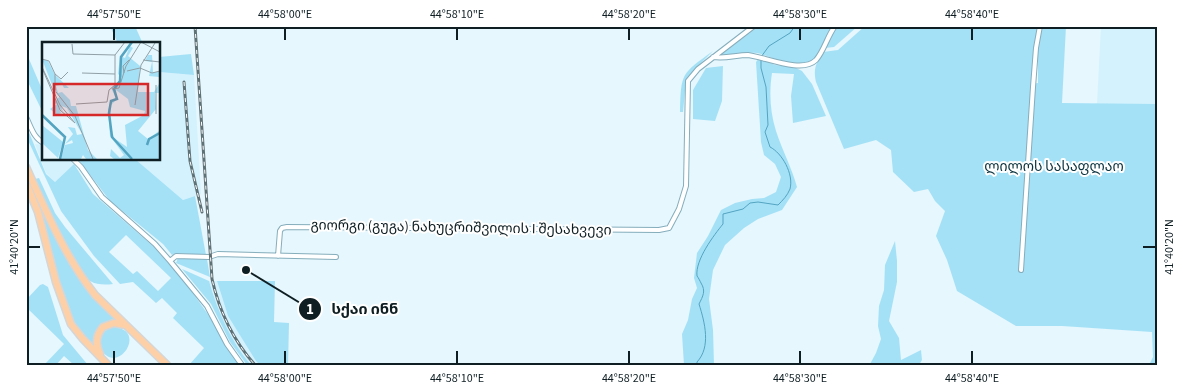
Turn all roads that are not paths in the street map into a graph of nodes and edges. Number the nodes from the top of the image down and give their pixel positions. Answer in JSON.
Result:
{"nodes":[{"id":1,"x":754,"y":26,"type":"edge"},
{"id":2,"x":835,"y":26,"type":"edge"},
{"id":3,"x":1040,"y":26,"type":"edge"},
{"id":4,"x":714,"y":57,"type":"junction"},
{"id":5,"x":26,"y":117,"type":"edge"},
{"id":6,"x":42,"y":142,"type":"edge"},
{"id":7,"x":74,"y":160,"type":"edge"},
{"id":8,"x":26,"y":167,"type":"edge"},
{"id":9,"x":26,"y":183,"type":"edge"},
{"id":10,"x":278,"y":256,"type":"junction"},
{"id":11,"x":336,"y":257,"type":"dead end"},
{"id":12,"x":170,"y":261,"type":"junction"},
{"id":13,"x":1021,"y":270,"type":"dead end"},
{"id":14,"x":126,"y":325,"type":"junction"},
{"id":15,"x":102,"y":359,"type":"junction"},
{"id":16,"x":108,"y":365,"type":"edge"},
{"id":17,"x":167,"y":365,"type":"edge"},
{"id":18,"x":242,"y":365,"type":"edge"}],
"edges":[{"from":1,"to":4,"type":"street"},
{"from":2,"to":4,"type":"street"},
{"from":3,"to":13,"type":"street"},
{"from":4,"to":10,"type":"street","name":"გიორგი (გუგა) ნახუცრიშვილის I შესახვევი"},
{"from":5,"to":6,"type":"street"},
{"from":7,"to":12,"type":"street"},
{"from":8,"to":14,"type":"main road"},
{"from":9,"to":15,"type":"main road"},
{"from":10,"to":11,"type":"street"},
{"from":10,"to":12,"type":"street"},
{"from":12,"to":18,"type":"street"},
{"from":14,"to":15,"type":"main road"},
{"from":14,"to":17,"type":"main road"},
{"from":15,"to":16,"type":"main road"}]}
